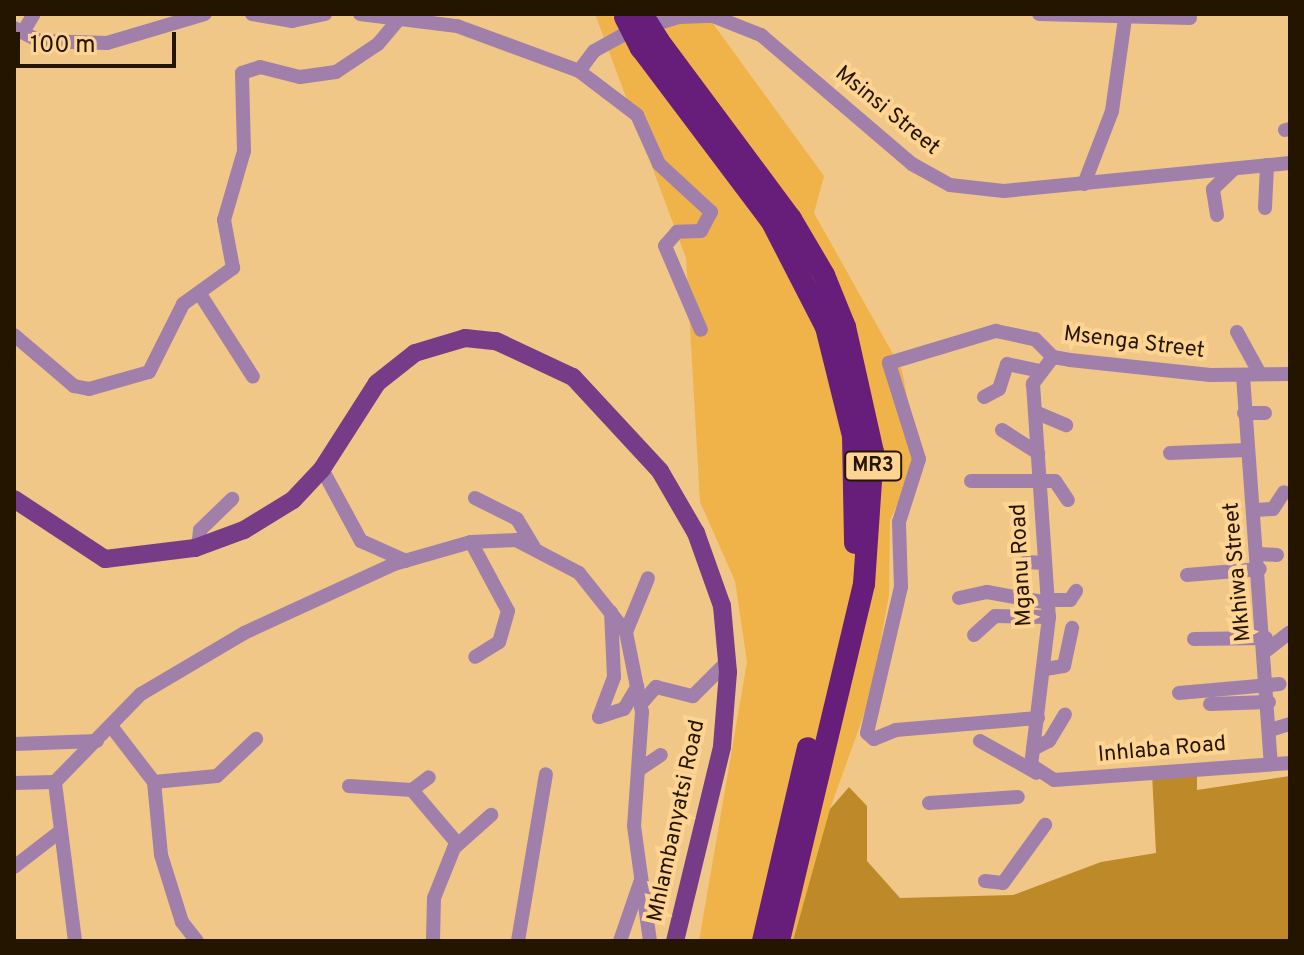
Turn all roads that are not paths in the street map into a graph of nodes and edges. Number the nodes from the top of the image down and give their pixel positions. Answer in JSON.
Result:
{"nodes":[{"id":1,"x":34,"y":14,"type":"edge"},
{"id":2,"x":205,"y":14,"type":"edge"},
{"id":3,"x":252,"y":14,"type":"edge"},
{"id":4,"x":325,"y":14,"type":"edge"},
{"id":5,"x":360,"y":14,"type":"edge"},
{"id":6,"x":1039,"y":14,"type":"edge"},
{"id":7,"x":630,"y":15,"type":"edge"},
{"id":8,"x":395,"y":16,"type":"edge"},
{"id":9,"x":1125,"y":18,"type":"junction"},
{"id":10,"x":1190,"y":18,"type":"dead end"},
{"id":11,"x":18,"y":30,"type":"edge"},
{"id":12,"x":654,"y":36,"type":"junction"},
{"id":13,"x":579,"y":71,"type":"junction"},
{"id":14,"x":1290,"y":163,"type":"edge"},
{"id":15,"x":1267,"y":165,"type":"junction"},
{"id":16,"x":1234,"y":169,"type":"junction"},
{"id":17,"x":1084,"y":184,"type":"junction"},
{"id":18,"x":1265,"y":208,"type":"dead end"},
{"id":19,"x":1217,"y":215,"type":"dead end"},
{"id":20,"x":200,"y":294,"type":"junction"},
{"id":21,"x":701,"y":330,"type":"dead end"},
{"id":22,"x":1237,"y":332,"type":"dead end"},
{"id":23,"x":14,"y":335,"type":"edge"},
{"id":24,"x":1053,"y":357,"type":"junction"},
{"id":25,"x":1041,"y":371,"type":"junction"},
{"id":26,"x":1260,"y":374,"type":"junction"},
{"id":27,"x":1290,"y":374,"type":"edge"},
{"id":28,"x":1243,"y":376,"type":"junction"},
{"id":29,"x":253,"y":377,"type":"dead end"},
{"id":30,"x":984,"y":397,"type":"dead end"},
{"id":31,"x":1035,"y":412,"type":"junction"},
{"id":32,"x":1244,"y":413,"type":"junction"},
{"id":33,"x":1265,"y":413,"type":"dead end"},
{"id":34,"x":1066,"y":425,"type":"dead end"},
{"id":35,"x":1002,"y":430,"type":"dead end"},
{"id":36,"x":1247,"y":450,"type":"junction"},
{"id":37,"x":1038,"y":453,"type":"junction"},
{"id":38,"x":1170,"y":453,"type":"dead end"},
{"id":39,"x":322,"y":469,"type":"junction"},
{"id":40,"x":971,"y":481,"type":"dead end"},
{"id":41,"x":1040,"y":482,"type":"junction"},
{"id":42,"x":1284,"y":492,"type":"dead end"},
{"id":43,"x":475,"y":498,"type":"dead end"},
{"id":44,"x":14,"y":499,"type":"edge"},
{"id":45,"x":232,"y":499,"type":"dead end"},
{"id":46,"x":1068,"y":500,"type":"dead end"},
{"id":47,"x":1255,"y":510,"type":"junction"},
{"id":48,"x":471,"y":542,"type":"junction"},
{"id":49,"x":198,"y":547,"type":"junction"},
{"id":50,"x":534,"y":547,"type":"junction"},
{"id":51,"x":1277,"y":555,"type":"dead end"},
{"id":52,"x":406,"y":561,"type":"junction"},
{"id":53,"x":1026,"y":562,"type":"dead end"},
{"id":54,"x":1260,"y":562,"type":"junction"},
{"id":55,"x":1045,"y":563,"type":"junction"},
{"id":56,"x":1187,"y":575,"type":"dead end"},
{"id":57,"x":648,"y":578,"type":"dead end"},
{"id":58,"x":1076,"y":591,"type":"dead end"},
{"id":59,"x":959,"y":598,"type":"dead end"},
{"id":60,"x":609,"y":604,"type":"junction"},
{"id":61,"x":1048,"y":607,"type":"junction"},
{"id":62,"x":1072,"y":628,"type":"dead end"},
{"id":63,"x":626,"y":632,"type":"junction"},
{"id":64,"x":1289,"y":633,"type":"edge"},
{"id":65,"x":974,"y":635,"type":"dead end"},
{"id":66,"x":1194,"y":639,"type":"dead end"},
{"id":67,"x":1266,"y":644,"type":"junction"},
{"id":68,"x":475,"y":657,"type":"dead end"},
{"id":69,"x":727,"y":662,"type":"junction"},
{"id":70,"x":1045,"y":669,"type":"junction"},
{"id":71,"x":1274,"y":684,"type":"junction"},
{"id":72,"x":637,"y":687,"type":"junction"},
{"id":73,"x":1179,"y":693,"type":"dead end"},
{"id":74,"x":1269,"y":702,"type":"junction"},
{"id":75,"x":641,"y":704,"type":"junction"},
{"id":76,"x":1210,"y":704,"type":"dead end"},
{"id":77,"x":1065,"y":714,"type":"dead end"},
{"id":78,"x":1038,"y":718,"type":"junction"},
{"id":79,"x":1290,"y":724,"type":"edge"},
{"id":80,"x":111,"y":726,"type":"junction"},
{"id":81,"x":1270,"y":730,"type":"junction"},
{"id":82,"x":256,"y":739,"type":"dead end"},
{"id":83,"x":97,"y":741,"type":"junction"},
{"id":84,"x":980,"y":741,"type":"dead end"},
{"id":85,"x":14,"y":744,"type":"edge"},
{"id":86,"x":1033,"y":749,"type":"junction"},
{"id":87,"x":661,"y":755,"type":"dead end"},
{"id":88,"x":1290,"y":763,"type":"edge"},
{"id":89,"x":1271,"y":764,"type":"junction"},
{"id":90,"x":640,"y":769,"type":"junction"},
{"id":91,"x":546,"y":774,"type":"dead end"},
{"id":92,"x":1038,"y":774,"type":"junction"},
{"id":93,"x":429,"y":777,"type":"dead end"},
{"id":94,"x":55,"y":782,"type":"junction"},
{"id":95,"x":154,"y":782,"type":"junction"},
{"id":96,"x":14,"y":783,"type":"edge"},
{"id":97,"x":349,"y":786,"type":"dead end"},
{"id":98,"x":412,"y":790,"type":"junction"},
{"id":99,"x":1018,"y":797,"type":"dead end"},
{"id":100,"x":929,"y":803,"type":"dead end"},
{"id":101,"x":491,"y":815,"type":"dead end"},
{"id":102,"x":1045,"y":825,"type":"dead end"},
{"id":103,"x":58,"y":833,"type":"junction"},
{"id":104,"x":457,"y":843,"type":"junction"},
{"id":105,"x":14,"y":867,"type":"edge"},
{"id":106,"x":641,"y":880,"type":"junction"},
{"id":107,"x":985,"y":881,"type":"dead end"},
{"id":108,"x":75,"y":941,"type":"edge"},
{"id":109,"x":197,"y":941,"type":"edge"},
{"id":110,"x":433,"y":941,"type":"edge"},
{"id":111,"x":518,"y":941,"type":"edge"},
{"id":112,"x":620,"y":941,"type":"edge"},
{"id":113,"x":650,"y":941,"type":"edge"},
{"id":114,"x":675,"y":941,"type":"edge"},
{"id":115,"x":763,"y":941,"type":"edge"},
{"id":116,"x":779,"y":941,"type":"edge"}],
"edges":[{"from":1,"to":11,"type":"street"},
{"from":2,"to":11,"type":"street"},
{"from":3,"to":4,"type":"street"},
{"from":5,"to":8,"type":"street"},
{"from":6,"to":9,"type":"street"},
{"from":7,"to":12,"type":"highway","number":"MR3","bridge":true},
{"from":8,"to":13,"type":"street"},
{"from":8,"to":20,"type":"street"},
{"from":9,"to":10,"type":"street"},
{"from":9,"to":17,"type":"street"},
{"from":12,"to":13,"type":"street","name":"Msinsi Street"},
{"from":12,"to":17,"type":"street","name":"Msinsi Street"},
{"from":12,"to":115,"type":"highway","number":"MR3"},
{"from":12,"to":116,"type":"highway","number":"MR3"},
{"from":13,"to":21,"type":"street"},
{"from":14,"to":15,"type":"street","name":"Msinsi Street"},
{"from":15,"to":16,"type":"street","name":"Msinsi Street"},
{"from":15,"to":18,"type":"street"},
{"from":16,"to":17,"type":"street","name":"Msinsi Street"},
{"from":16,"to":19,"type":"street"},
{"from":20,"to":23,"type":"street"},
{"from":20,"to":29,"type":"street"},
{"from":22,"to":26,"type":"street"},
{"from":24,"to":25,"type":"street"},
{"from":24,"to":28,"type":"street","name":"Msenga Street"},
{"from":24,"to":78,"type":"street","name":"Msenga Street"},
{"from":25,"to":30,"type":"street"},
{"from":25,"to":31,"type":"street","name":"Mganu Road"},
{"from":26,"to":27,"type":"street","name":"Msenga Street"},
{"from":26,"to":28,"type":"street","name":"Msenga Street"},
{"from":28,"to":32,"type":"street","name":"Mkhiwa Street"},
{"from":31,"to":34,"type":"street"},
{"from":31,"to":37,"type":"street","name":"Mganu Road"},
{"from":32,"to":33,"type":"street"},
{"from":32,"to":36,"type":"street","name":"Mkhiwa Street"},
{"from":35,"to":37,"type":"street"},
{"from":36,"to":38,"type":"street"},
{"from":36,"to":47,"type":"street","name":"Mkhiwa Street"},
{"from":37,"to":41,"type":"street","name":"Mganu Road"},
{"from":39,"to":49,"type":"main road","name":"Mhlambanyatsi Road"},
{"from":39,"to":52,"type":"street"},
{"from":39,"to":69,"type":"main road","name":"Mhlambanyatsi Road"},
{"from":40,"to":41,"type":"street"},
{"from":41,"to":46,"type":"street"},
{"from":41,"to":55,"type":"street","name":"Mganu Road"},
{"from":42,"to":47,"type":"street"},
{"from":43,"to":50,"type":"street"},
{"from":44,"to":49,"type":"main road","name":"Mhlambanyatsi Road"},
{"from":45,"to":49,"type":"street"},
{"from":47,"to":54,"type":"street","name":"Mkhiwa Street"},
{"from":48,"to":50,"type":"street"},
{"from":48,"to":52,"type":"street"},
{"from":48,"to":68,"type":"street"},
{"from":50,"to":60,"type":"street"},
{"from":51,"to":54,"type":"street"},
{"from":52,"to":80,"type":"street"},
{"from":53,"to":55,"type":"street"},
{"from":54,"to":56,"type":"street"},
{"from":54,"to":67,"type":"street","name":"Mkhiwa Street"},
{"from":55,"to":61,"type":"street","name":"Mganu Road"},
{"from":57,"to":63,"type":"street"},
{"from":58,"to":61,"type":"street"},
{"from":59,"to":61,"type":"street"},
{"from":60,"to":63,"type":"street"},
{"from":60,"to":72,"type":"street"},
{"from":61,"to":65,"type":"street"},
{"from":61,"to":70,"type":"street","name":"Mganu Road"},
{"from":62,"to":70,"type":"street"},
{"from":63,"to":72,"type":"street"},
{"from":64,"to":67,"type":"street"},
{"from":66,"to":67,"type":"street"},
{"from":67,"to":71,"type":"street","name":"Mkhiwa Street"},
{"from":69,"to":75,"type":"street"},
{"from":69,"to":114,"type":"main road","name":"Mhlambanyatsi Road"},
{"from":70,"to":78,"type":"street","name":"Mganu Road"},
{"from":71,"to":73,"type":"street"},
{"from":71,"to":74,"type":"street","name":"Mkhiwa Street"},
{"from":72,"to":75,"type":"street"},
{"from":74,"to":76,"type":"street"},
{"from":74,"to":81,"type":"street","name":"Mkhiwa Street"},
{"from":75,"to":90,"type":"street"},
{"from":77,"to":86,"type":"street"},
{"from":78,"to":86,"type":"street","name":"Mganu Road"},
{"from":79,"to":81,"type":"street"},
{"from":80,"to":83,"type":"street"},
{"from":80,"to":95,"type":"street"},
{"from":81,"to":89,"type":"street","name":"Mkhiwa Street"},
{"from":82,"to":95,"type":"street"},
{"from":83,"to":85,"type":"street"},
{"from":83,"to":94,"type":"street"},
{"from":84,"to":92,"type":"street"},
{"from":86,"to":92,"type":"street","name":"Mganu Road"},
{"from":87,"to":90,"type":"street"},
{"from":88,"to":89,"type":"street","name":"Inhlaba Road"},
{"from":89,"to":92,"type":"street","name":"Inhlaba Road"},
{"from":90,"to":106,"type":"street"},
{"from":91,"to":111,"type":"street"},
{"from":93,"to":98,"type":"street"},
{"from":94,"to":96,"type":"street"},
{"from":94,"to":103,"type":"street"},
{"from":95,"to":109,"type":"street"},
{"from":97,"to":98,"type":"street"},
{"from":98,"to":104,"type":"street"},
{"from":99,"to":100,"type":"street"},
{"from":101,"to":104,"type":"street"},
{"from":102,"to":107,"type":"street"},
{"from":103,"to":105,"type":"street"},
{"from":103,"to":108,"type":"street"},
{"from":104,"to":110,"type":"street"},
{"from":106,"to":112,"type":"street"},
{"from":106,"to":113,"type":"street"}]}
